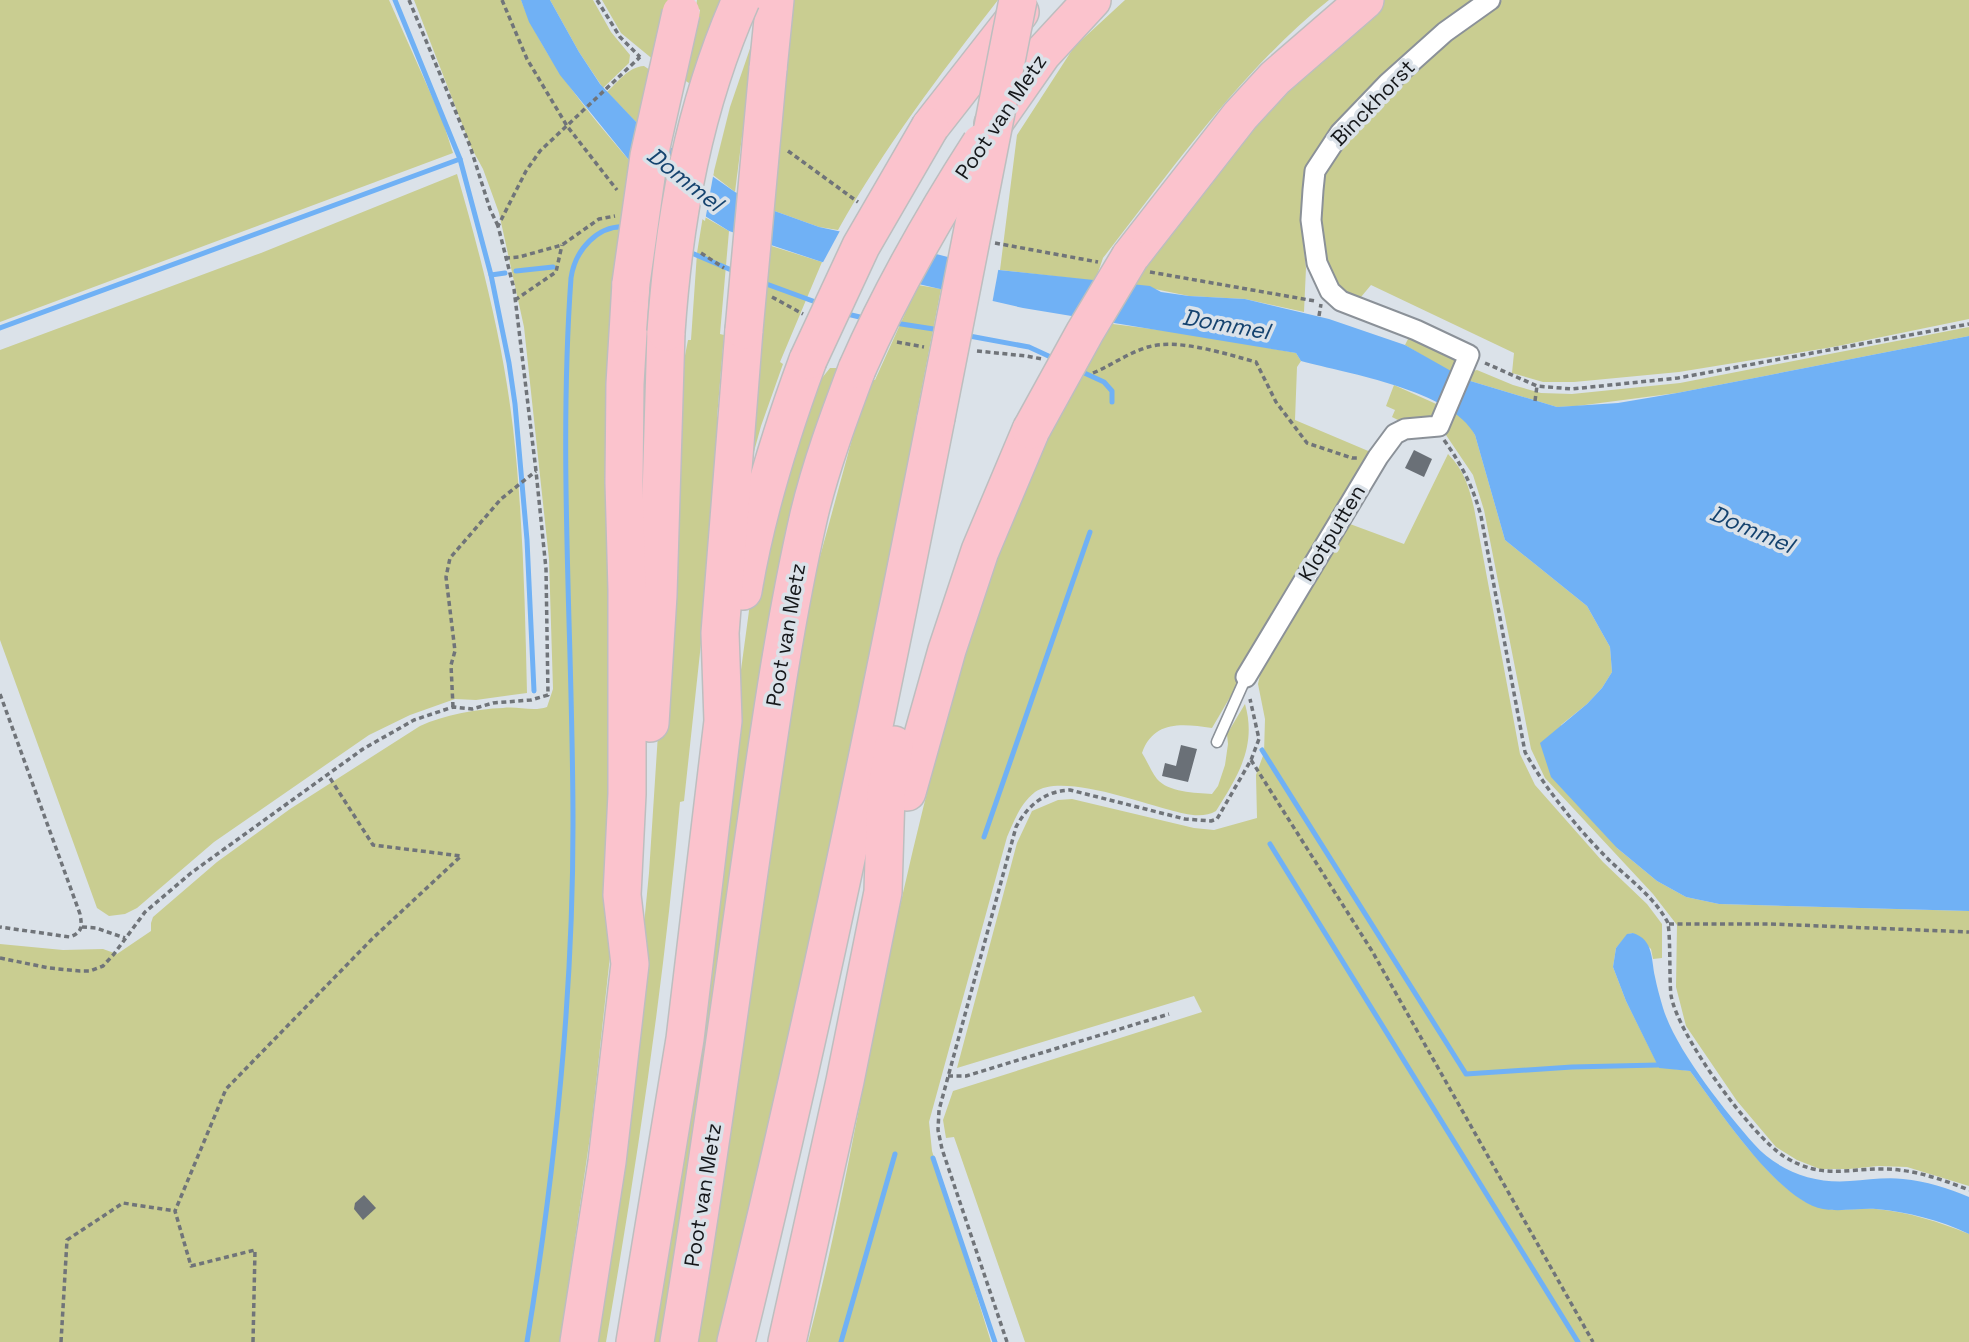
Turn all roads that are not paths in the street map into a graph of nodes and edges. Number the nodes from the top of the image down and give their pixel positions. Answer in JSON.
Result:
{"nodes":[{"id":1,"x":741,"y":0,"type":"edge"},
{"id":2,"x":775,"y":0,"type":"edge"},
{"id":3,"x":1018,"y":0,"type":"edge"},
{"id":4,"x":1029,"y":0,"type":"edge"},
{"id":5,"x":1092,"y":0,"type":"edge"},
{"id":6,"x":1365,"y":0,"type":"edge"},
{"id":7,"x":1490,"y":0,"type":"edge"},
{"id":8,"x":683,"y":7,"type":"edge"},
{"id":9,"x":936,"y":418,"type":"junction"},
{"id":10,"x":1442,"y":420,"type":"joint"},
{"id":11,"x":1246,"y":677,"type":"joint"},
{"id":12,"x":723,"y":721,"type":"junction"},
{"id":13,"x":1217,"y":742,"type":"dead end"},
{"id":14,"x":883,"y":892,"type":"junction"},
{"id":15,"x":630,"y":964,"type":"junction"},
{"id":16,"x":579,"y":1342,"type":"edge"},
{"id":17,"x":635,"y":1342,"type":"edge"},
{"id":18,"x":679,"y":1342,"type":"edge"},
{"id":19,"x":736,"y":1342,"type":"edge"},
{"id":20,"x":787,"y":1342,"type":"edge"}],
"edges":[{"from":1,"to":15,"type":"highway","bridge":true},
{"from":2,"to":12,"type":"highway","bridge":true},
{"from":3,"to":9,"type":"highway","bridge":true},
{"from":4,"to":12,"type":"highway","bridge":true},
{"from":5,"to":18,"type":"highway","name":"Poot van Metz","bridge":true},
{"from":6,"to":14,"type":"highway","bridge":true},
{"from":7,"to":10,"type":"street","name":"Binckhorst"},
{"from":8,"to":15,"type":"highway","bridge":true},
{"from":9,"to":14,"type":"highway"},
{"from":9,"to":19,"type":"highway"},
{"from":10,"to":11,"type":"street","name":"Klotputten"},
{"from":11,"to":13,"type":"lane","name":"Klotputten"},
{"from":12,"to":17,"type":"highway"},
{"from":14,"to":20,"type":"highway"},
{"from":15,"to":16,"type":"highway"}]}
